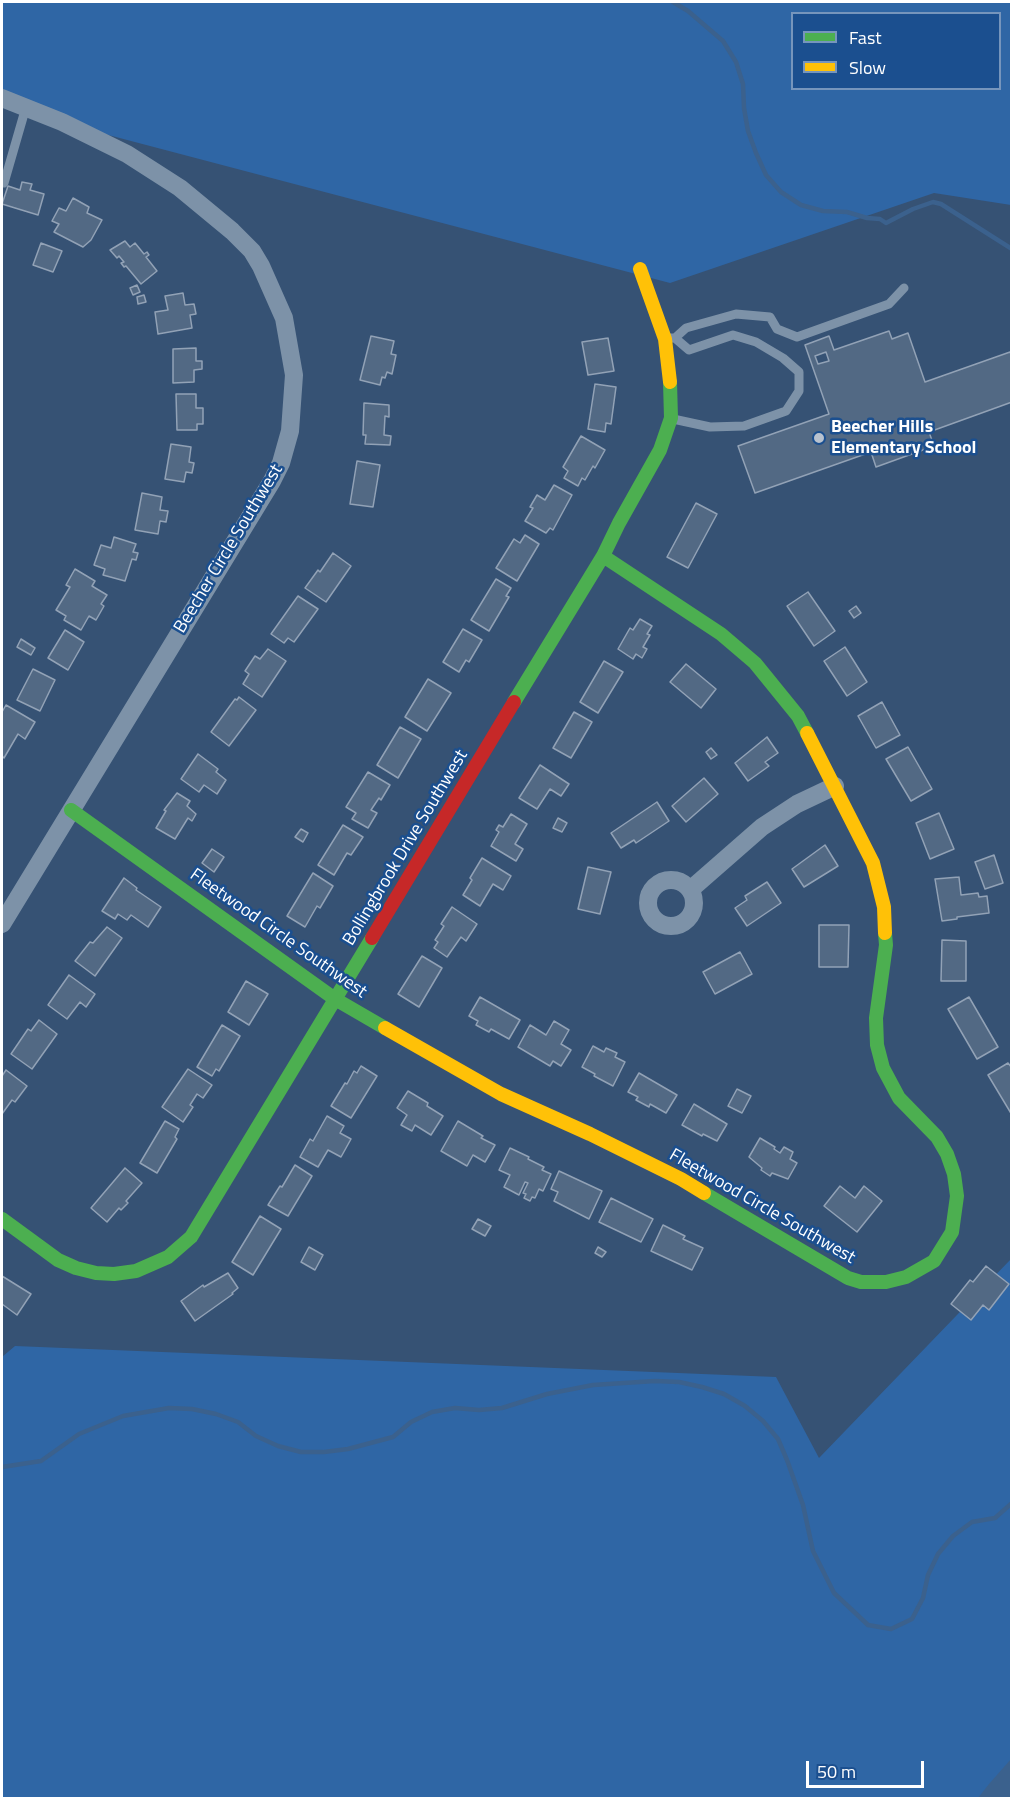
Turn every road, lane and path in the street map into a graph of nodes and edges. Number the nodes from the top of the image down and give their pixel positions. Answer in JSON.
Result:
{"nodes":[{"id":1,"x":2,"y":98,"type":"edge"},
{"id":2,"x":26,"y":107,"type":"junction"},
{"id":3,"x":4,"y":183,"type":"dead end"},
{"id":4,"x":640,"y":269,"type":"dead end"},
{"id":5,"x":904,"y":288,"type":"dead end"},
{"id":6,"x":670,"y":338,"type":"junction"},
{"id":7,"x":671,"y":418,"type":"junction"},
{"id":8,"x":603,"y":556,"type":"junction"},
{"id":9,"x":835,"y":786,"type":"junction"},
{"id":10,"x":71,"y":810,"type":"junction"},
{"id":11,"x":690,"y":890,"type":"dead end"},
{"id":12,"x":2,"y":924,"type":"edge"},
{"id":13,"x":335,"y":999,"type":"junction"},
{"id":14,"x":2,"y":1219,"type":"edge"}],
"edges":[{"from":1,"to":2,"type":"street","name":"Beecher Circle Southwest"},
{"from":2,"to":3,"type":"lane"},
{"from":2,"to":10,"type":"street","name":"Beecher Circle Southwest"},
{"from":4,"to":6,"type":"street","name":"Bollingbrook Drive Southwest"},
{"from":5,"to":6,"type":"lane"},
{"from":6,"to":7,"type":"street","name":"Bollingbrook Drive Southwest"},
{"from":6,"to":7,"type":"lane"},
{"from":7,"to":8,"type":"street","name":"Bollingbrook Drive Southwest"},
{"from":8,"to":9,"type":"street","name":"Fleetwood Circle Southwest"},
{"from":8,"to":13,"type":"street","name":"Bollingbrook Drive Southwest"},
{"from":9,"to":11,"type":"street"},
{"from":9,"to":13,"type":"street","name":"Fleetwood Circle Southwest"},
{"from":10,"to":12,"type":"street","name":"Beecher Circle Southwest"},
{"from":10,"to":13,"type":"street","name":"Fleetwood Circle Southwest"},
{"from":13,"to":14,"type":"street","name":"Bollingbrook Drive Southwest"}]}
